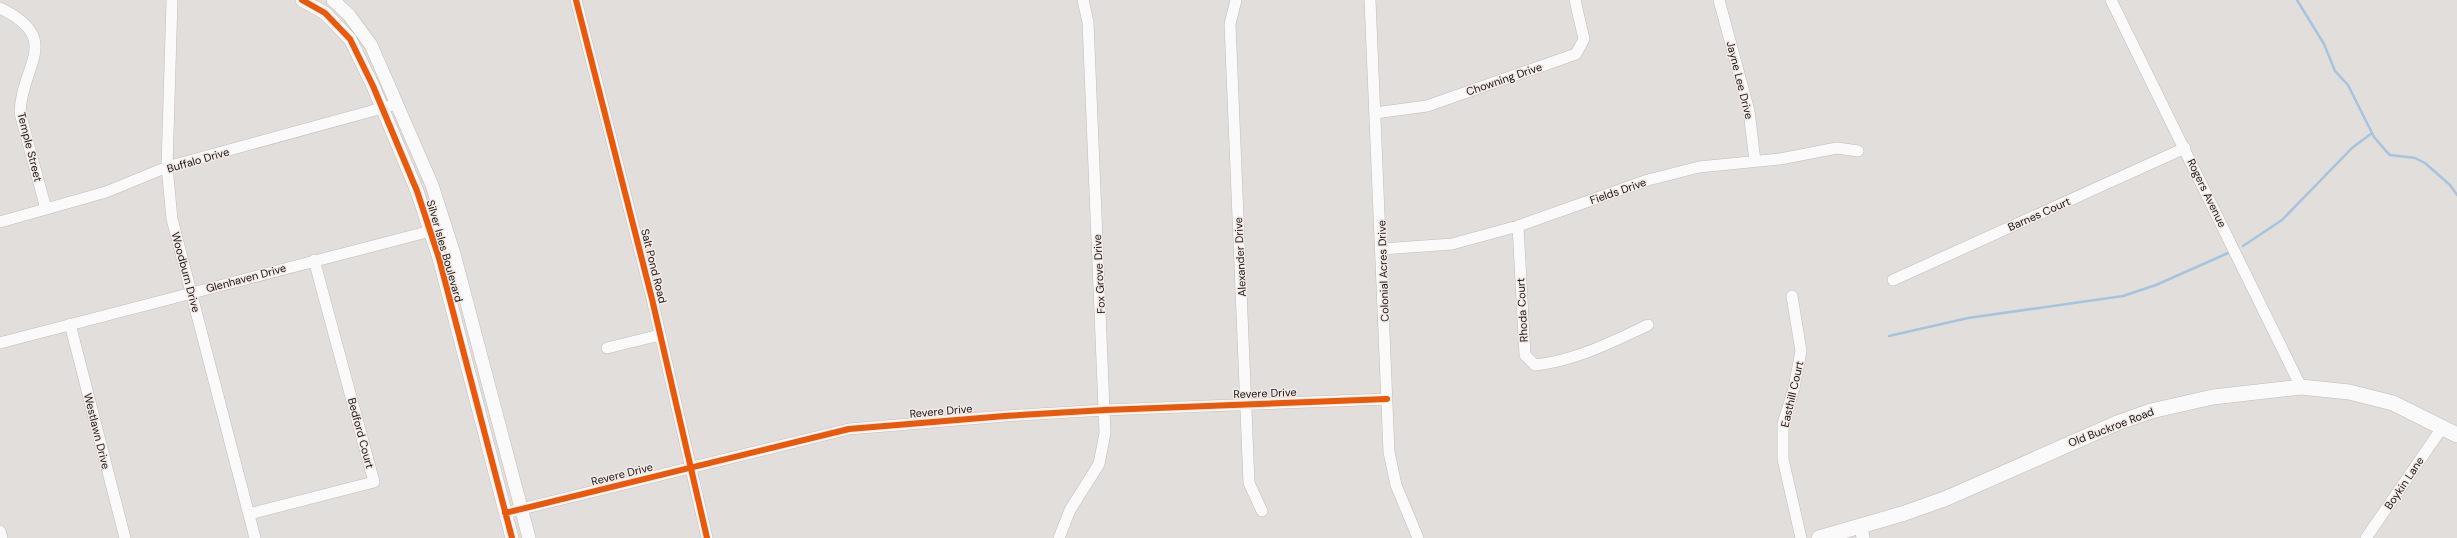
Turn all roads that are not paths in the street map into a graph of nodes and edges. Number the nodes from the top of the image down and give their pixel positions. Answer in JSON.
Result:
{"nodes":[{"id":1,"x":172,"y":0,"type":"edge"},
{"id":2,"x":302,"y":0,"type":"edge"},
{"id":3,"x":333,"y":0,"type":"edge"},
{"id":4,"x":576,"y":0,"type":"edge"},
{"id":5,"x":1083,"y":0,"type":"edge"},
{"id":6,"x":1236,"y":0,"type":"edge"},
{"id":7,"x":1370,"y":0,"type":"edge"},
{"id":8,"x":1575,"y":0,"type":"edge"},
{"id":9,"x":1719,"y":0,"type":"edge"},
{"id":10,"x":2111,"y":0,"type":"edge"},
{"id":11,"x":0,"y":8,"type":"edge"},
{"id":12,"x":397,"y":104,"type":"junction"},
{"id":13,"x":383,"y":110,"type":"junction"},
{"id":14,"x":1375,"y":113,"type":"junction"},
{"id":15,"x":2185,"y":148,"type":"junction"},
{"id":16,"x":1858,"y":151,"type":"dead end"},
{"id":17,"x":1755,"y":161,"type":"junction"},
{"id":18,"x":167,"y":168,"type":"junction"},
{"id":19,"x":46,"y":209,"type":"junction"},
{"id":20,"x":0,"y":222,"type":"edge"},
{"id":21,"x":1518,"y":226,"type":"junction"},
{"id":22,"x":446,"y":227,"type":"junction"},
{"id":23,"x":430,"y":231,"type":"junction"},
{"id":24,"x":1382,"y":249,"type":"junction"},
{"id":25,"x":314,"y":260,"type":"junction"},
{"id":26,"x":1893,"y":280,"type":"dead end"},
{"id":27,"x":191,"y":293,"type":"junction"},
{"id":28,"x":1792,"y":296,"type":"dead end"},
{"id":29,"x":70,"y":324,"type":"junction"},
{"id":30,"x":1648,"y":325,"type":"dead end"},
{"id":31,"x":660,"y":335,"type":"junction"},
{"id":32,"x":0,"y":343,"type":"edge"},
{"id":33,"x":607,"y":348,"type":"dead end"},
{"id":34,"x":2302,"y":387,"type":"junction"},
{"id":35,"x":1387,"y":399,"type":"junction"},
{"id":36,"x":1246,"y":404,"type":"junction"},
{"id":37,"x":1105,"y":410,"type":"junction"},
{"id":38,"x":2442,"y":428,"type":"junction"},
{"id":39,"x":2457,"y":435,"type":"edge"},
{"id":40,"x":692,"y":466,"type":"junction"},
{"id":41,"x":521,"y":510,"type":"junction"},
{"id":42,"x":1262,"y":511,"type":"dead end"},
{"id":43,"x":506,"y":513,"type":"junction"},
{"id":44,"x":249,"y":514,"type":"junction"},
{"id":45,"x":0,"y":531,"type":"edge"},
{"id":46,"x":1862,"y":532,"type":"edge"},
{"id":47,"x":1846,"y":534,"type":"edge"},
{"id":48,"x":2,"y":538,"type":"edge"},
{"id":49,"x":124,"y":538,"type":"edge"},
{"id":50,"x":255,"y":538,"type":"edge"},
{"id":51,"x":512,"y":538,"type":"edge"},
{"id":52,"x":529,"y":538,"type":"edge"},
{"id":53,"x":707,"y":538,"type":"edge"},
{"id":54,"x":1059,"y":538,"type":"edge"},
{"id":55,"x":1418,"y":538,"type":"edge"},
{"id":56,"x":1801,"y":538,"type":"edge"},
{"id":57,"x":1819,"y":538,"type":"edge"},
{"id":58,"x":2366,"y":538,"type":"edge"}],
"edges":[{"from":1,"to":18,"type":"street","name":"Woodburn Drive"},
{"from":2,"to":13,"type":"street","name":"Silver Isles Boulevard"},
{"from":3,"to":12,"type":"street","name":"Silver Isles Boulevard"},
{"from":4,"to":31,"type":"street","name":"Salt Pond Road"},
{"from":5,"to":37,"type":"street","name":"Fox Grove Drive"},
{"from":6,"to":36,"type":"street","name":"Alexander Drive"},
{"from":7,"to":14,"type":"street","name":"Colonial Acres Drive"},
{"from":8,"to":14,"type":"street","name":"Chowning Drive"},
{"from":9,"to":17,"type":"street","name":"Jayne Lee Drive"},
{"from":10,"to":15,"type":"street","name":"Rogers Avenue"},
{"from":11,"to":19,"type":"street","name":"Temple Street"},
{"from":12,"to":13,"type":"street","name":"Buffalo Drive"},
{"from":12,"to":22,"type":"street","name":"Silver Isles Boulevard"},
{"from":13,"to":18,"type":"street","name":"Buffalo Drive"},
{"from":13,"to":23,"type":"street","name":"Silver Isles Boulevard"},
{"from":14,"to":24,"type":"street","name":"Colonial Acres Drive"},
{"from":15,"to":26,"type":"street","name":"Barnes Court"},
{"from":15,"to":34,"type":"street","name":"Rogers Avenue"},
{"from":16,"to":17,"type":"street","name":"Fields Drive"},
{"from":17,"to":21,"type":"street","name":"Fields Drive"},
{"from":18,"to":19,"type":"street","name":"Buffalo Drive"},
{"from":18,"to":27,"type":"street","name":"Woodburn Drive"},
{"from":19,"to":20,"type":"street","name":"Buffalo Drive"},
{"from":21,"to":24,"type":"street","name":"Fields Drive"},
{"from":21,"to":30,"type":"street","name":"Rhoda Court"},
{"from":22,"to":23,"type":"street","name":"Glenhaven Drive"},
{"from":22,"to":41,"type":"street","name":"Silver Isles Boulevard"},
{"from":23,"to":25,"type":"street","name":"Glenhaven Drive"},
{"from":23,"to":43,"type":"street","name":"Silver Isles Boulevard"},
{"from":24,"to":35,"type":"street","name":"Colonial Acres Drive"},
{"from":25,"to":27,"type":"street","name":"Glenhaven Drive"},
{"from":25,"to":44,"type":"street","name":"Bedford Court"},
{"from":27,"to":29,"type":"street","name":"Glenhaven Drive"},
{"from":27,"to":44,"type":"street","name":"Woodburn Drive"},
{"from":28,"to":56,"type":"street","name":"Easthill Court"},
{"from":29,"to":32,"type":"street","name":"Glenhaven Drive"},
{"from":29,"to":49,"type":"street","name":"Westlawn Drive"},
{"from":31,"to":33,"type":"street"},
{"from":31,"to":40,"type":"street","name":"Salt Pond Road"},
{"from":34,"to":38,"type":"main road","name":"Old Buckroe Road"},
{"from":34,"to":46,"type":"main road","name":"Old Buckroe Road"},
{"from":35,"to":36,"type":"street","name":"Revere Drive"},
{"from":35,"to":55,"type":"street","name":"Colonial Acres Drive"},
{"from":36,"to":37,"type":"street","name":"Revere Drive"},
{"from":36,"to":42,"type":"street","name":"Alexander Drive"},
{"from":37,"to":40,"type":"street","name":"Revere Drive"},
{"from":37,"to":54,"type":"street","name":"Fox Grove Drive"},
{"from":38,"to":39,"type":"main road","name":"Old Buckroe Road"},
{"from":38,"to":58,"type":"street","name":"Boykin Lane"},
{"from":40,"to":41,"type":"street","name":"Revere Drive"},
{"from":40,"to":53,"type":"street","name":"Salt Pond Road"},
{"from":41,"to":43,"type":"street","name":"Revere Drive"},
{"from":41,"to":52,"type":"street","name":"Silver Isles Boulevard"},
{"from":43,"to":51,"type":"street","name":"Silver Isles Boulevard"},
{"from":44,"to":50,"type":"street","name":"Woodburn Drive"},
{"from":45,"to":48,"type":"street"},
{"from":46,"to":47,"type":"main road","name":"Old Buckroe Road"},
{"from":47,"to":57,"type":"main road","name":"Old Buckroe Road"}]}
